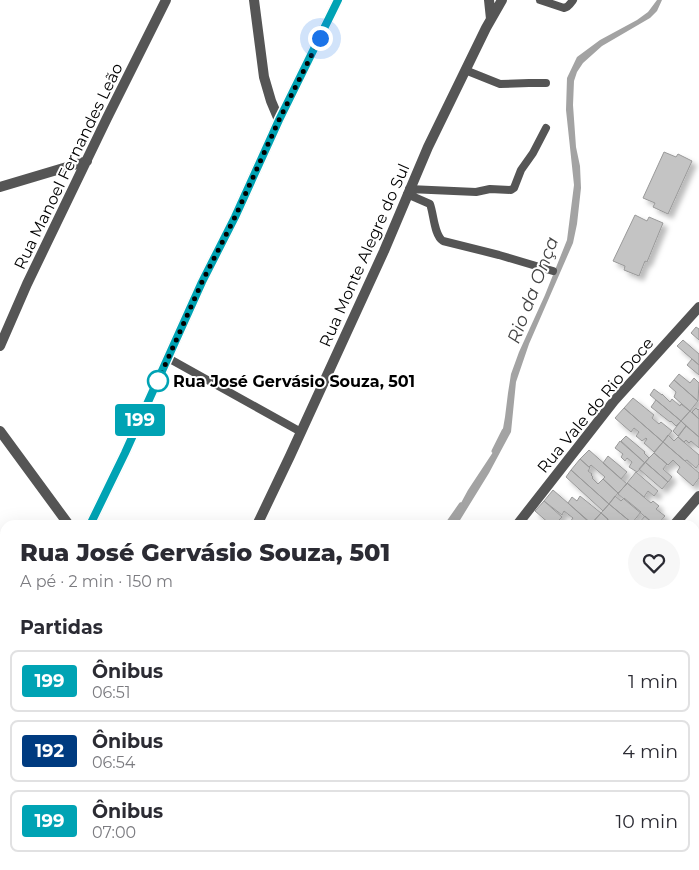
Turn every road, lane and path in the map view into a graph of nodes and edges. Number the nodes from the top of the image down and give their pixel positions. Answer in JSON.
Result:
{"nodes":[{"id":1,"x":166,"y":0,"type":"edge"},
{"id":2,"x":254,"y":0,"type":"edge"},
{"id":3,"x":338,"y":0,"type":"edge"},
{"id":4,"x":489,"y":0,"type":"edge"},
{"id":5,"x":502,"y":0,"type":"edge"},
{"id":6,"x":540,"y":0,"type":"edge"},
{"id":7,"x":573,"y":0,"type":"edge"},
{"id":8,"x":491,"y":19,"type":"junction"},
{"id":9,"x":465,"y":70,"type":"junction"},
{"id":10,"x":546,"y":84,"type":"dead end"},
{"id":11,"x":279,"y":120,"type":"junction"},
{"id":12,"x":546,"y":128,"type":"dead end"},
{"id":13,"x":87,"y":161,"type":"junction"},
{"id":14,"x":0,"y":187,"type":"edge"},
{"id":15,"x":408,"y":192,"type":"junction"},
{"id":16,"x":553,"y":271,"type":"dead end"},
{"id":17,"x":699,"y":307,"type":"edge"},
{"id":18,"x":0,"y":346,"type":"edge"},
{"id":19,"x":168,"y":358,"type":"junction"},
{"id":20,"x":0,"y":431,"type":"edge"},
{"id":21,"x":301,"y":432,"type":"junction"},
{"id":22,"x":699,"y":496,"type":"edge"},
{"id":23,"x":66,"y":520,"type":"edge"},
{"id":24,"x":92,"y":520,"type":"edge"},
{"id":25,"x":259,"y":520,"type":"edge"},
{"id":26,"x":521,"y":520,"type":"edge"},
{"id":27,"x":678,"y":520,"type":"edge"}],
"edges":[{"from":1,"to":13,"type":"street","name":"Rua Manoel Fernandes Leão"},
{"from":2,"to":11,"type":"street"},
{"from":3,"to":11,"type":"street"},
{"from":4,"to":8,"type":"street"},
{"from":5,"to":8,"type":"street","name":"Rua Monte Alegre do Sul"},
{"from":6,"to":7,"type":"lane"},
{"from":8,"to":9,"type":"street","name":"Rua Monte Alegre do Sul"},
{"from":9,"to":10,"type":"lane"},
{"from":9,"to":15,"type":"street","name":"Rua Monte Alegre do Sul"},
{"from":11,"to":19,"type":"street"},
{"from":12,"to":15,"type":"lane"},
{"from":13,"to":14,"type":"street"},
{"from":13,"to":18,"type":"street","name":"Rua Manoel Fernandes Leão"},
{"from":15,"to":16,"type":"lane"},
{"from":15,"to":21,"type":"street","name":"Rua Monte Alegre do Sul"},
{"from":17,"to":26,"type":"street","name":"Rua Vale do Rio Doce"},
{"from":19,"to":21,"type":"lane"},
{"from":19,"to":24,"type":"street"},
{"from":20,"to":23,"type":"street"},
{"from":21,"to":25,"type":"street","name":"Rua Monte Alegre do Sul"},
{"from":22,"to":27,"type":"street"}]}
